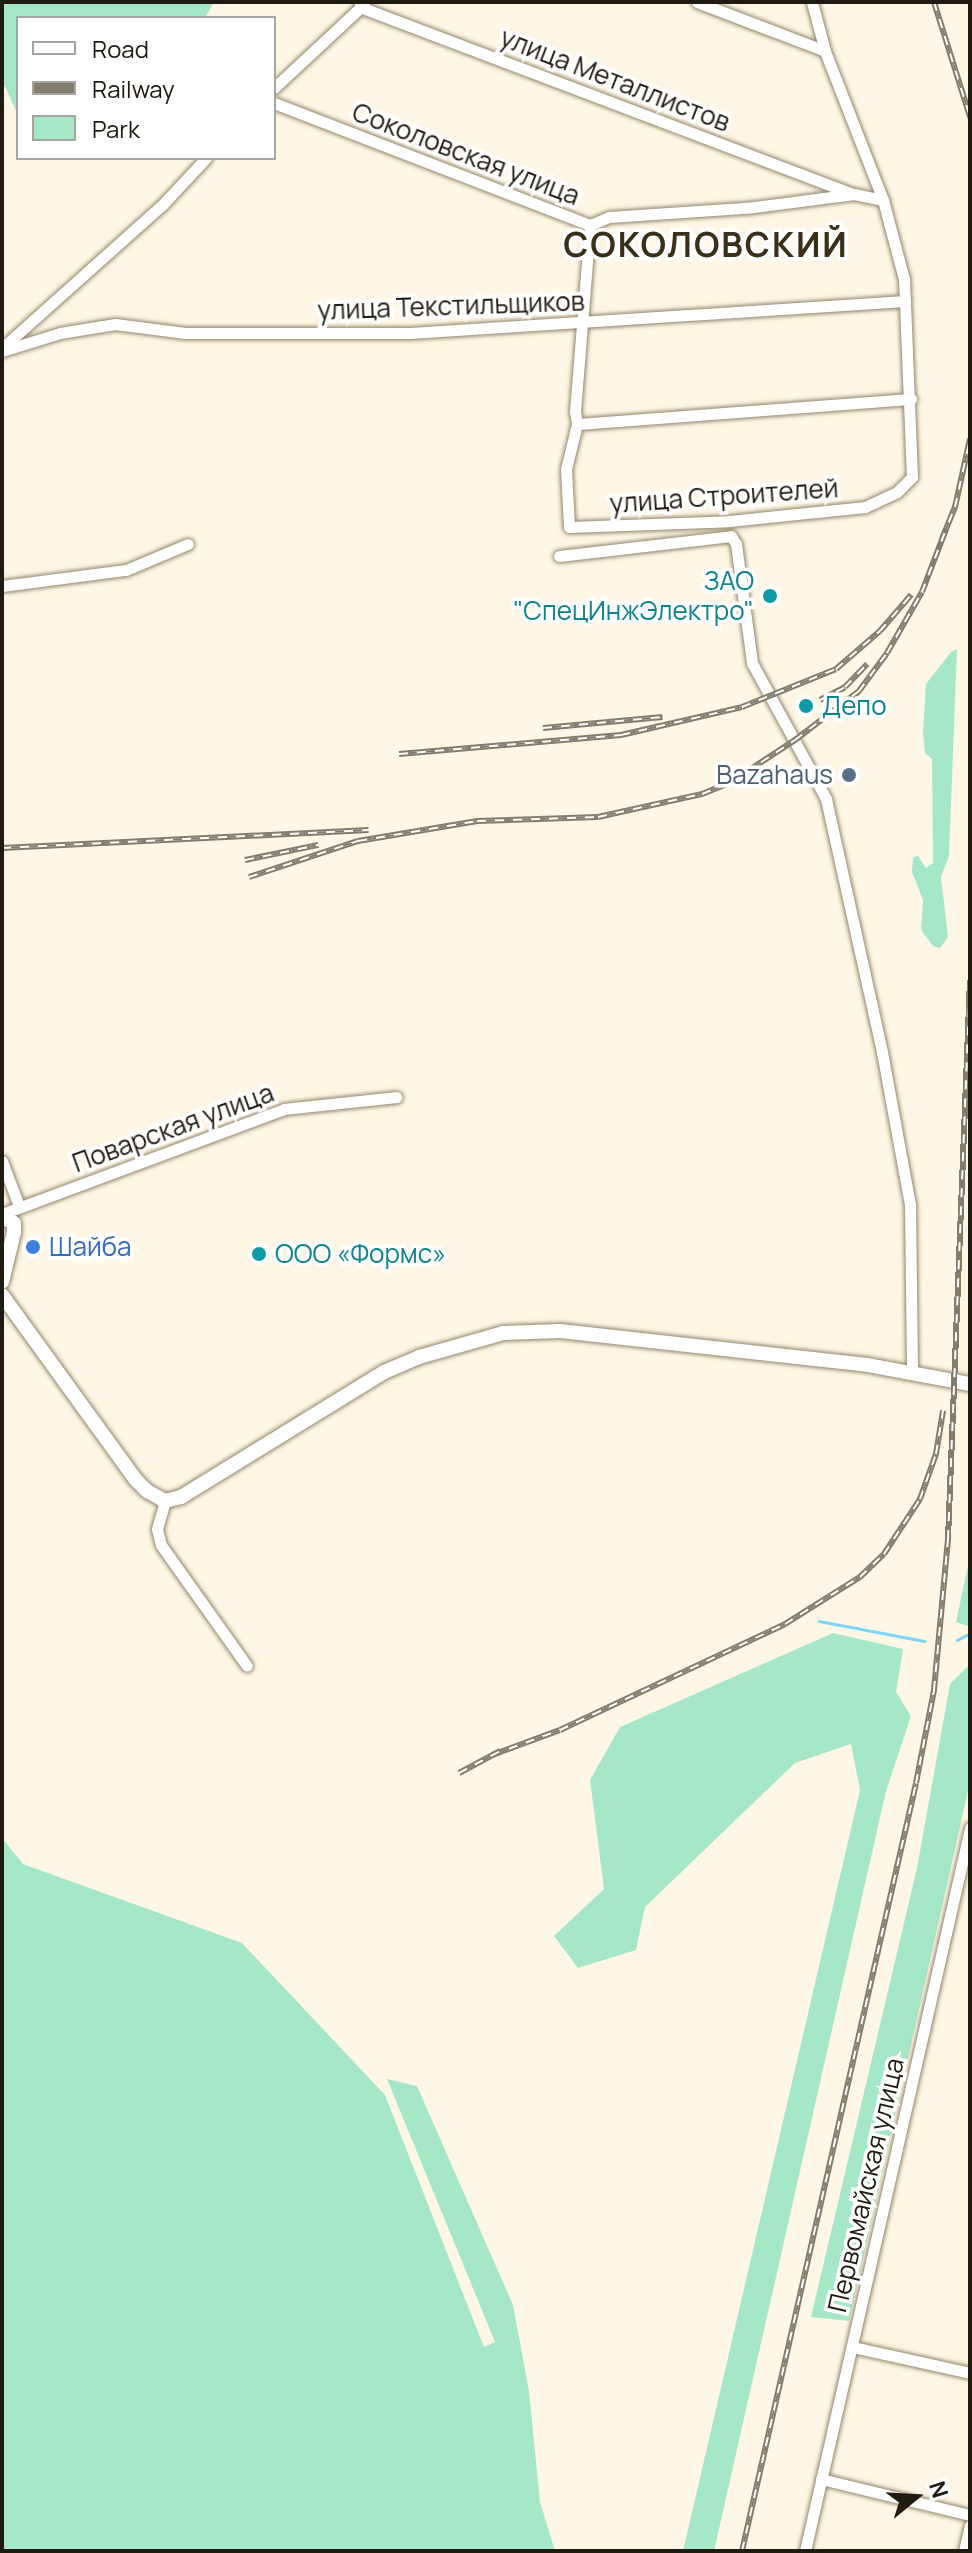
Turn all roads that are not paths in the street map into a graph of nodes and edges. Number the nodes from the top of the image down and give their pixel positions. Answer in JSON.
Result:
{"nodes":[{"id":1,"x":697,"y":2,"type":"edge"},
{"id":2,"x":812,"y":2,"type":"edge"},
{"id":3,"x":362,"y":4,"type":"edge"},
{"id":4,"x":825,"y":51,"type":"junction"},
{"id":5,"x":276,"y":86,"type":"edge"},
{"id":6,"x":276,"y":104,"type":"edge"},
{"id":7,"x":204,"y":160,"type":"edge"},
{"id":8,"x":854,"y":194,"type":"junction"},
{"id":9,"x":883,"y":200,"type":"junction"},
{"id":10,"x":590,"y":225,"type":"junction"},
{"id":11,"x":905,"y":301,"type":"junction"},
{"id":12,"x":582,"y":323,"type":"junction"},
{"id":13,"x":2,"y":350,"type":"edge"},
{"id":14,"x":911,"y":399,"type":"junction"},
{"id":15,"x":577,"y":424,"type":"junction"},
{"id":16,"x":188,"y":544,"type":"dead end"},
{"id":17,"x":559,"y":556,"type":"dead end"},
{"id":18,"x":2,"y":586,"type":"edge"},
{"id":19,"x":396,"y":1097,"type":"dead end"},
{"id":20,"x":2,"y":1161,"type":"edge"},
{"id":21,"x":10,"y":1214,"type":"edge"},
{"id":22,"x":3,"y":1275,"type":"edge"},
{"id":23,"x":2,"y":1295,"type":"edge"},
{"id":24,"x":912,"y":1371,"type":"junction"},
{"id":25,"x":970,"y":1384,"type":"edge"},
{"id":26,"x":165,"y":1501,"type":"junction"},
{"id":27,"x":247,"y":1666,"type":"dead end"},
{"id":28,"x":970,"y":1828,"type":"edge"},
{"id":29,"x":853,"y":2347,"type":"junction"},
{"id":30,"x":970,"y":2373,"type":"edge"},
{"id":31,"x":821,"y":2479,"type":"junction"},
{"id":32,"x":970,"y":2515,"type":"edge"},
{"id":33,"x":970,"y":2526,"type":"edge"},
{"id":34,"x":805,"y":2551,"type":"edge"},
{"id":35,"x":964,"y":2551,"type":"edge"}],
"edges":[{"from":1,"to":4,"type":"street"},
{"from":2,"to":4,"type":"street"},
{"from":3,"to":5,"type":"street"},
{"from":3,"to":8,"type":"street","name":"улица Металлистов"},
{"from":4,"to":9,"type":"street"},
{"from":6,"to":10,"type":"street","name":"Соколовская улица"},
{"from":7,"to":13,"type":"street"},
{"from":8,"to":9,"type":"street","name":"Соколовская улица"},
{"from":8,"to":10,"type":"street","name":"Соколовская улица"},
{"from":9,"to":11,"type":"street"},
{"from":10,"to":12,"type":"street"},
{"from":11,"to":12,"type":"street","name":"улица Текстильщиков"},
{"from":11,"to":14,"type":"street"},
{"from":12,"to":13,"type":"street","name":"улица Текстильщиков"},
{"from":12,"to":15,"type":"street"},
{"from":14,"to":15,"type":"street"},
{"from":14,"to":15,"type":"street","name":"улица Строителей"},
{"from":16,"to":18,"type":"street"},
{"from":17,"to":24,"type":"street"},
{"from":19,"to":21,"type":"street","name":"Поварская улица"},
{"from":20,"to":21,"type":"street"},
{"from":21,"to":22,"type":"street"},
{"from":23,"to":26,"type":"street"},
{"from":24,"to":25,"type":"street"},
{"from":24,"to":26,"type":"street"},
{"from":26,"to":27,"type":"street"},
{"from":28,"to":29,"type":"street","name":"Первомайская улица"},
{"from":29,"to":30,"type":"street"},
{"from":29,"to":31,"type":"street","name":"Первомайская улица"},
{"from":31,"to":32,"type":"street"},
{"from":31,"to":34,"type":"street","name":"Первомайская улица"},
{"from":33,"to":35,"type":"street"}]}
